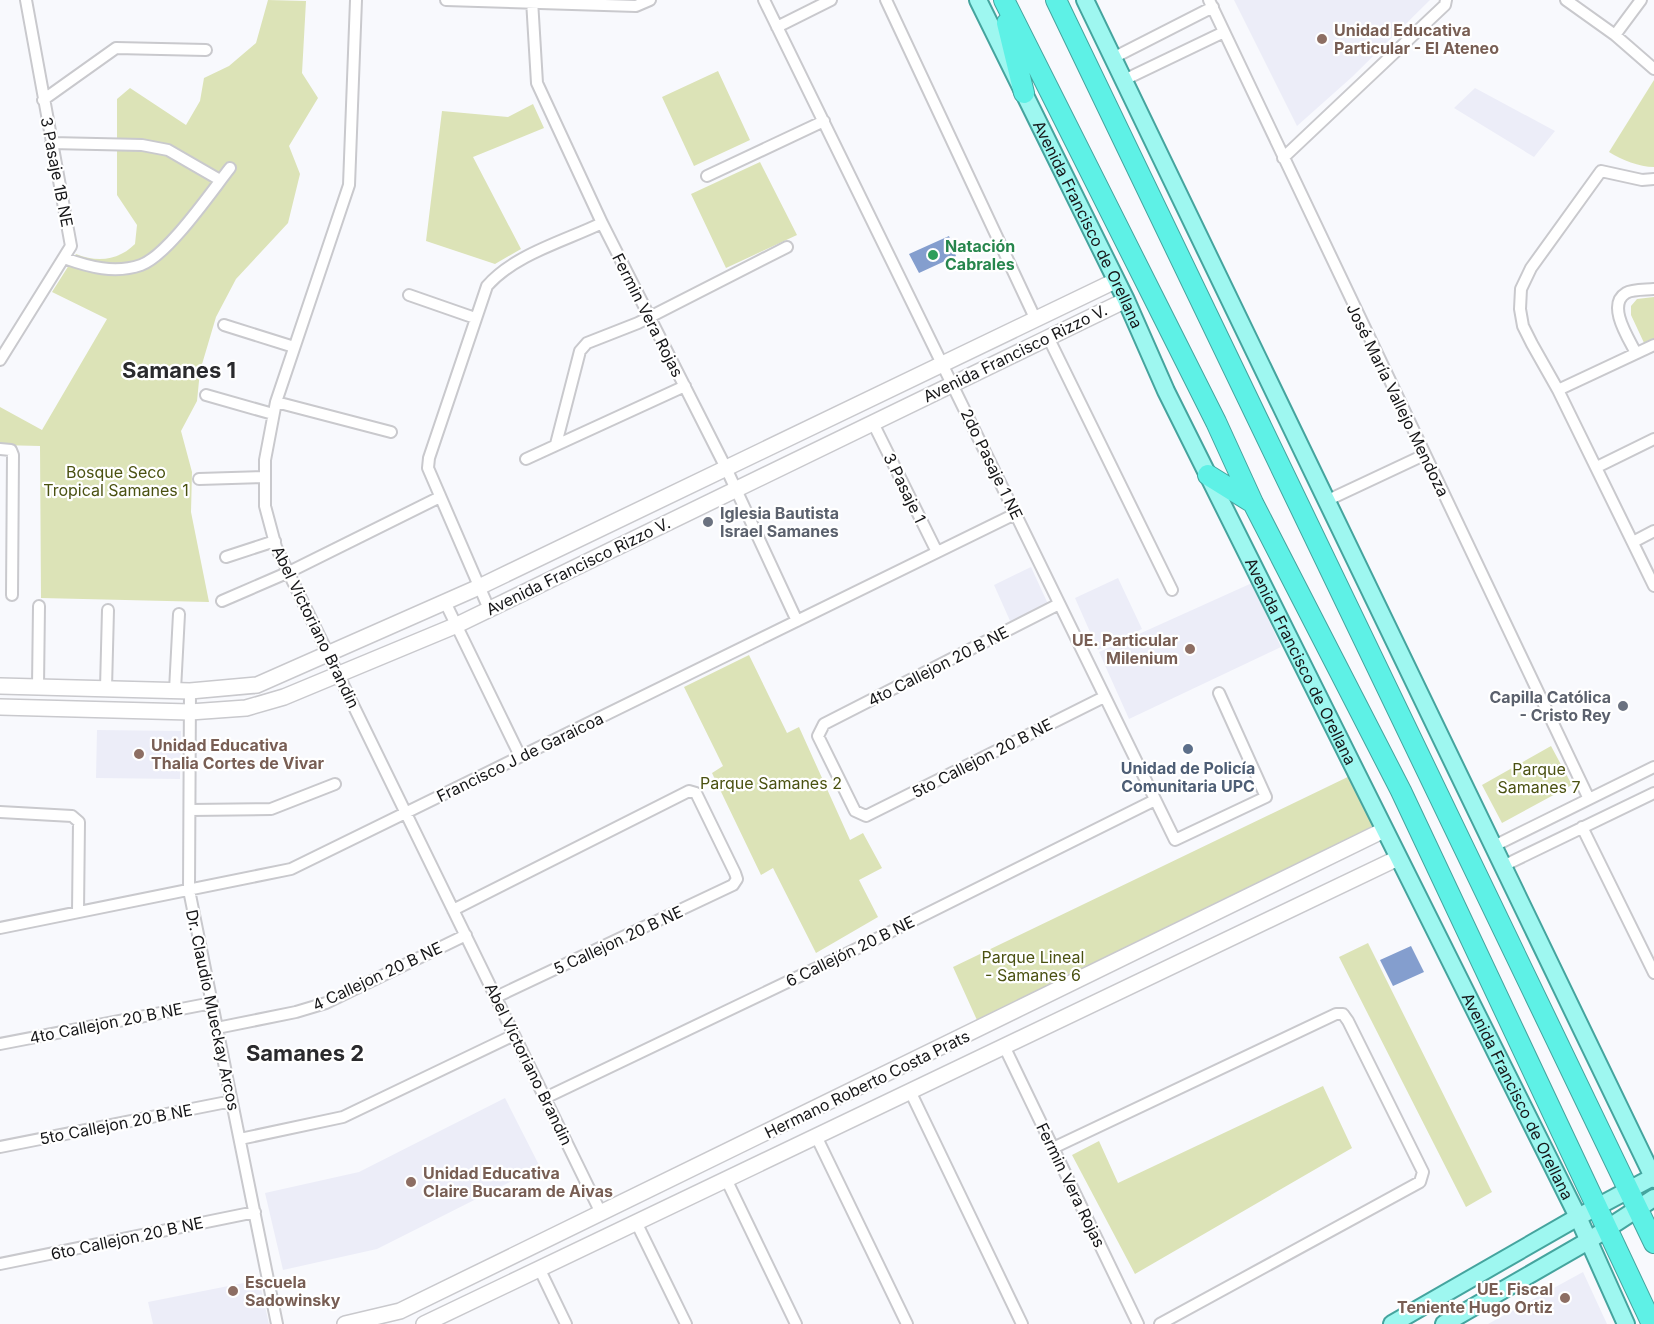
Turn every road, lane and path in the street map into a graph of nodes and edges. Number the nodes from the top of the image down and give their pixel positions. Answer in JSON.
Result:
{"nodes":[{"id":1,"x":26,"y":0,"type":"edge"},
{"id":2,"x":356,"y":0,"type":"edge"},
{"id":3,"x":446,"y":0,"type":"edge"},
{"id":4,"x":650,"y":0,"type":"edge"},
{"id":5,"x":764,"y":0,"type":"edge"},
{"id":6,"x":831,"y":0,"type":"edge"},
{"id":7,"x":886,"y":0,"type":"edge"},
{"id":8,"x":978,"y":0,"type":"edge"},
{"id":9,"x":1003,"y":0,"type":"edge"},
{"id":10,"x":1056,"y":0,"type":"edge"},
{"id":11,"x":1085,"y":0,"type":"edge"},
{"id":12,"x":1446,"y":0,"type":"edge"},
{"id":13,"x":1566,"y":0,"type":"edge"},
{"id":14,"x":1641,"y":0,"type":"edge"},
{"id":15,"x":532,"y":1,"type":"edge"},
{"id":16,"x":1211,"y":4,"type":"edge"},
{"id":17,"x":777,"y":27,"type":"junction"},
{"id":18,"x":1224,"y":32,"type":"junction"},
{"id":19,"x":1614,"y":35,"type":"junction"},
{"id":20,"x":206,"y":50,"type":"dead end"},
{"id":21,"x":1113,"y":58,"type":"junction"},
{"id":22,"x":1654,"y":69,"type":"edge"},
{"id":23,"x":1124,"y":80,"type":"junction"},
{"id":24,"x":1024,"y":93,"type":"junction"},
{"id":25,"x":43,"y":100,"type":"junction"},
{"id":26,"x":824,"y":121,"type":"junction"},
{"id":27,"x":51,"y":143,"type":"junction"},
{"id":28,"x":1283,"y":158,"type":"junction"},
{"id":29,"x":230,"y":168,"type":"dead end"},
{"id":30,"x":707,"y":176,"type":"dead end"},
{"id":31,"x":1654,"y":179,"type":"edge"},
{"id":32,"x":220,"y":180,"type":"junction"},
{"id":33,"x":602,"y":223,"type":"junction"},
{"id":34,"x":787,"y":247,"type":"dead end"},
{"id":35,"x":64,"y":258,"type":"junction"},
{"id":36,"x":1115,"y":280,"type":"junction"},
{"id":37,"x":1654,"y":289,"type":"edge"},
{"id":38,"x":409,"y":295,"type":"dead end"},
{"id":39,"x":1126,"y":300,"type":"junction"},
{"id":40,"x":649,"y":317,"type":"junction"},
{"id":41,"x":475,"y":318,"type":"junction"},
{"id":42,"x":1035,"y":318,"type":"junction"},
{"id":43,"x":224,"y":325,"type":"dead end"},
{"id":44,"x":1048,"y":337,"type":"junction"},
{"id":45,"x":1654,"y":345,"type":"edge"},
{"id":46,"x":294,"y":347,"type":"junction"},
{"id":47,"x":1636,"y":353,"type":"junction"},
{"id":48,"x":0,"y":360,"type":"edge"},
{"id":49,"x":943,"y":363,"type":"junction"},
{"id":50,"x":953,"y":384,"type":"junction"},
{"id":51,"x":684,"y":386,"type":"junction"},
{"id":52,"x":1558,"y":390,"type":"junction"},
{"id":53,"x":206,"y":395,"type":"dead end"},
{"id":54,"x":276,"y":402,"type":"junction"},
{"id":55,"x":273,"y":414,"type":"junction"},
{"id":56,"x":873,"y":423,"type":"junction"},
{"id":57,"x":391,"y":432,"type":"dead end"},
{"id":58,"x":1654,"y":439,"type":"edge"},
{"id":59,"x":556,"y":444,"type":"junction"},
{"id":60,"x":0,"y":449,"type":"edge"},
{"id":61,"x":1424,"y":455,"type":"junction"},
{"id":62,"x":526,"y":459,"type":"dead end"},
{"id":63,"x":1597,"y":467,"type":"junction"},
{"id":64,"x":726,"y":468,"type":"junction"},
{"id":65,"x":1208,"y":475,"type":"junction"},
{"id":66,"x":265,"y":477,"type":"junction"},
{"id":67,"x":199,"y":479,"type":"dead end"},
{"id":68,"x":735,"y":490,"type":"junction"},
{"id":69,"x":440,"y":497,"type":"junction"},
{"id":70,"x":1326,"y":501,"type":"junction"},
{"id":71,"x":1253,"y":503,"type":"junction"},
{"id":72,"x":1015,"y":514,"type":"junction"},
{"id":73,"x":1654,"y":531,"type":"edge"},
{"id":74,"x":275,"y":541,"type":"junction"},
{"id":75,"x":1633,"y":542,"type":"junction"},
{"id":76,"x":937,"y":552,"type":"junction"},
{"id":77,"x":226,"y":557,"type":"dead end"},
{"id":78,"x":289,"y":572,"type":"junction"},
{"id":79,"x":1654,"y":586,"type":"edge"},
{"id":80,"x":479,"y":587,"type":"junction"},
{"id":81,"x":1172,"y":590,"type":"dead end"},
{"id":82,"x":12,"y":595,"type":"dead end"},
{"id":83,"x":222,"y":601,"type":"dead end"},
{"id":84,"x":446,"y":602,"type":"junction"},
{"id":85,"x":1059,"y":604,"type":"junction"},
{"id":86,"x":39,"y":606,"type":"dead end"},
{"id":87,"x":489,"y":609,"type":"junction"},
{"id":88,"x":108,"y":610,"type":"dead end"},
{"id":89,"x":179,"y":614,"type":"dead end"},
{"id":90,"x":797,"y":621,"type":"junction"},
{"id":91,"x":457,"y":625,"type":"junction"},
{"id":92,"x":330,"y":655,"type":"junction"},
{"id":93,"x":338,"y":672,"type":"junction"},
{"id":94,"x":0,"y":686,"type":"edge"},
{"id":95,"x":38,"y":686,"type":"junction"},
{"id":96,"x":106,"y":688,"type":"junction"},
{"id":97,"x":174,"y":690,"type":"junction"},
{"id":98,"x":190,"y":691,"type":"junction"},
{"id":99,"x":1219,"y":693,"type":"dead end"},
{"id":100,"x":1104,"y":697,"type":"junction"},
{"id":101,"x":0,"y":707,"type":"edge"},
{"id":102,"x":190,"y":712,"type":"junction"},
{"id":103,"x":520,"y":756,"type":"junction"},
{"id":104,"x":1654,"y":767,"type":"edge"},
{"id":105,"x":335,"y":784,"type":"dead end"},
{"id":106,"x":1654,"y":793,"type":"edge"},
{"id":107,"x":1589,"y":799,"type":"junction"},
{"id":108,"x":1153,"y":801,"type":"junction"},
{"id":109,"x":190,"y":810,"type":"junction"},
{"id":110,"x":0,"y":812,"type":"edge"},
{"id":111,"x":406,"y":812,"type":"junction"},
{"id":112,"x":859,"y":815,"type":"joint"},
{"id":113,"x":1582,"y":827,"type":"junction"},
{"id":114,"x":1384,"y":830,"type":"junction"},
{"id":115,"x":1494,"y":846,"type":"junction"},
{"id":116,"x":1398,"y":858,"type":"junction"},
{"id":117,"x":1503,"y":866,"type":"junction"},
{"id":118,"x":189,"y":890,"type":"junction"},
{"id":119,"x":453,"y":910,"type":"junction"},
{"id":120,"x":78,"y":912,"type":"junction"},
{"id":121,"x":0,"y":928,"type":"edge"},
{"id":122,"x":466,"y":935,"type":"junction"},
{"id":123,"x":1133,"y":955,"type":"junction"},
{"id":124,"x":1654,"y":973,"type":"edge"},
{"id":125,"x":1144,"y":979,"type":"junction"},
{"id":126,"x":496,"y":997,"type":"junction"},
{"id":127,"x":212,"y":1003,"type":"junction"},
{"id":128,"x":217,"y":1028,"type":"junction"},
{"id":129,"x":514,"y":1035,"type":"junction"},
{"id":130,"x":0,"y":1044,"type":"edge"},
{"id":131,"x":1004,"y":1046,"type":"junction"},
{"id":132,"x":909,"y":1091,"type":"junction"},
{"id":133,"x":545,"y":1098,"type":"junction"},
{"id":134,"x":232,"y":1101,"type":"junction"},
{"id":135,"x":765,"y":1134,"type":"junction"},
{"id":136,"x":816,"y":1136,"type":"junction"},
{"id":137,"x":240,"y":1139,"type":"junction"},
{"id":138,"x":0,"y":1147,"type":"edge"},
{"id":139,"x":1053,"y":1148,"type":"junction"},
{"id":140,"x":774,"y":1156,"type":"junction"},
{"id":141,"x":1654,"y":1178,"type":"edge"},
{"id":142,"x":726,"y":1179,"type":"junction"},
{"id":143,"x":1629,"y":1190,"type":"junction"},
{"id":144,"x":1646,"y":1204,"type":"edge"},
{"id":145,"x":1598,"y":1207,"type":"junction"},
{"id":146,"x":255,"y":1212,"type":"junction"},
{"id":147,"x":601,"y":1213,"type":"junction"},
{"id":148,"x":1578,"y":1217,"type":"junction"},
{"id":149,"x":636,"y":1222,"type":"junction"},
{"id":150,"x":1608,"y":1227,"type":"junction"},
{"id":151,"x":1588,"y":1241,"type":"junction"},
{"id":152,"x":1654,"y":1243,"type":"edge"},
{"id":153,"x":0,"y":1264,"type":"edge"},
{"id":154,"x":539,"y":1268,"type":"junction"},
{"id":155,"x":277,"y":1324,"type":"edge"},
{"id":156,"x":345,"y":1324,"type":"edge"},
{"id":157,"x":424,"y":1324,"type":"edge"},
{"id":158,"x":566,"y":1324,"type":"edge"},
{"id":159,"x":686,"y":1324,"type":"edge"},
{"id":160,"x":796,"y":1324,"type":"edge"},
{"id":161,"x":907,"y":1324,"type":"edge"},
{"id":162,"x":1022,"y":1324,"type":"edge"},
{"id":163,"x":1138,"y":1324,"type":"edge"},
{"id":164,"x":1160,"y":1324,"type":"edge"},
{"id":165,"x":1392,"y":1324,"type":"edge"},
{"id":166,"x":1444,"y":1324,"type":"edge"},
{"id":167,"x":1626,"y":1324,"type":"edge"},
{"id":168,"x":1652,"y":1324,"type":"edge"}],
"edges":[{"from":1,"to":25,"type":"street","name":"3 Pasaje 1B NE"},
{"from":2,"to":46,"type":"street","name":"Abel Victoriano Brandin"},
{"from":3,"to":15,"type":"street"},
{"from":4,"to":15,"type":"street"},
{"from":5,"to":17,"type":"street","name":"2do Pasaje 1 NE"},
{"from":6,"to":17,"type":"street"},
{"from":7,"to":42,"type":"street"},
{"from":8,"to":24,"type":"main road","name":"Avenida Francisco de Orellana"},
{"from":9,"to":24,"type":"highway"},
{"from":9,"to":71,"type":"highway","name":"Avenida Francisco de Orellana"},
{"from":10,"to":143,"type":"highway"},
{"from":11,"to":21,"type":"main road"},
{"from":12,"to":28,"type":"street"},
{"from":13,"to":19,"type":"street"},
{"from":14,"to":19,"type":"street"},
{"from":15,"to":33,"type":"street","name":"Fermin Vera Rojas"},
{"from":16,"to":18,"type":"street","name":"José María Vallejo Mendoza"},
{"from":16,"to":21,"type":"street"},
{"from":17,"to":26,"type":"street","name":"2do Pasaje 1 NE"},
{"from":18,"to":23,"type":"street"},
{"from":18,"to":28,"type":"street","name":"José María Vallejo Mendoza"},
{"from":19,"to":22,"type":"street"},
{"from":20,"to":25,"type":"street"},
{"from":21,"to":23,"type":"main road"},
{"from":23,"to":70,"type":"main road"},
{"from":24,"to":36,"type":"main road","name":"Avenida Francisco de Orellana"},
{"from":25,"to":27,"type":"street","name":"3 Pasaje 1B NE"},
{"from":26,"to":30,"type":"street"},
{"from":26,"to":49,"type":"street","name":"2do Pasaje 1 NE"},
{"from":27,"to":32,"type":"street"},
{"from":27,"to":35,"type":"street","name":"3 Pasaje 1B NE"},
{"from":28,"to":61,"type":"street","name":"José María Vallejo Mendoza"},
{"from":29,"to":32,"type":"street"},
{"from":31,"to":52,"type":"street"},
{"from":32,"to":35,"type":"street"},
{"from":33,"to":40,"type":"street","name":"Fermin Vera Rojas"},
{"from":33,"to":41,"type":"street"},
{"from":34,"to":40,"type":"street"},
{"from":35,"to":48,"type":"street","name":"3 Pasaje 1B NE"},
{"from":36,"to":39,"type":"main road","name":"Avenida Francisco de Orellana"},
{"from":36,"to":42,"type":"main road","name":"Avenida Francisco Rizzo V."},
{"from":37,"to":47,"type":"street"},
{"from":38,"to":41,"type":"street"},
{"from":39,"to":44,"type":"main road","name":"Avenida Francisco Rizzo V."},
{"from":39,"to":65,"type":"main road","name":"Avenida Francisco de Orellana"},
{"from":40,"to":51,"type":"street","name":"Fermin Vera Rojas"},
{"from":40,"to":59,"type":"street"},
{"from":41,"to":69,"type":"street"},
{"from":42,"to":49,"type":"main road","name":"Avenida Francisco Rizzo V."},
{"from":43,"to":46,"type":"street"},
{"from":44,"to":50,"type":"main road","name":"Avenida Francisco Rizzo V."},
{"from":44,"to":81,"type":"street"},
{"from":45,"to":47,"type":"street"},
{"from":46,"to":54,"type":"street","name":"Abel Victoriano Brandin"},
{"from":47,"to":52,"type":"street"},
{"from":49,"to":50,"type":"street","name":"2do Pasaje 1 NE"},
{"from":49,"to":64,"type":"main road","name":"Avenida Francisco Rizzo V."},
{"from":50,"to":56,"type":"main road","name":"Avenida Francisco Rizzo V."},
{"from":50,"to":72,"type":"street","name":"2do Pasaje 1 NE"},
{"from":51,"to":59,"type":"street"},
{"from":51,"to":64,"type":"street","name":"Fermin Vera Rojas"},
{"from":52,"to":63,"type":"street"},
{"from":53,"to":55,"type":"street"},
{"from":54,"to":55,"type":"street","name":"Abel Victoriano Brandin"},
{"from":54,"to":57,"type":"street"},
{"from":55,"to":66,"type":"street","name":"Abel Victoriano Brandin"},
{"from":56,"to":68,"type":"main road","name":"Avenida Francisco Rizzo V."},
{"from":56,"to":76,"type":"street","name":"3 Pasaje 1"},
{"from":58,"to":63,"type":"street"},
{"from":59,"to":62,"type":"street"},
{"from":60,"to":82,"type":"street"},
{"from":61,"to":70,"type":"street"},
{"from":61,"to":107,"type":"street","name":"José María Vallejo Mendoza"},
{"from":63,"to":75,"type":"street"},
{"from":64,"to":68,"type":"street","name":"Fermin Vera Rojas"},
{"from":64,"to":80,"type":"main road","name":"Avenida Francisco Rizzo V."},
{"from":65,"to":71,"type":"highway"},
{"from":65,"to":114,"type":"main road","name":"Avenida Francisco de Orellana"},
{"from":66,"to":67,"type":"street"},
{"from":66,"to":74,"type":"street","name":"Abel Victoriano Brandin"},
{"from":68,"to":87,"type":"main road","name":"Avenida Francisco Rizzo V."},
{"from":68,"to":90,"type":"street","name":"Fermin Vera Rojas"},
{"from":69,"to":78,"type":"street"},
{"from":69,"to":80,"type":"street"},
{"from":70,"to":115,"type":"main road"},
{"from":71,"to":145,"type":"highway","name":"Avenida Francisco de Orellana"},
{"from":72,"to":76,"type":"street","name":"Francisco J de Garaicoa"},
{"from":72,"to":85,"type":"street","name":"2do Pasaje 1 NE"},
{"from":73,"to":75,"type":"street"},
{"from":74,"to":77,"type":"street"},
{"from":74,"to":78,"type":"street","name":"Abel Victoriano Brandin"},
{"from":75,"to":79,"type":"street"},
{"from":76,"to":90,"type":"street","name":"Francisco J de Garaicoa"},
{"from":78,"to":83,"type":"street"},
{"from":78,"to":92,"type":"street","name":"Abel Victoriano Brandin"},
{"from":80,"to":84,"type":"main road","name":"Avenida Francisco Rizzo V."},
{"from":80,"to":87,"type":"street"},
{"from":84,"to":91,"type":"street"},
{"from":84,"to":92,"type":"main road","name":"Avenida Francisco Rizzo V."},
{"from":85,"to":100,"type":"street","name":"2do Pasaje 1 NE"},
{"from":85,"to":112,"type":"street","name":"4to Callejon 20 B NE"},
{"from":86,"to":95,"type":"street"},
{"from":87,"to":91,"type":"main road","name":"Avenida Francisco Rizzo V."},
{"from":88,"to":96,"type":"street"},
{"from":89,"to":97,"type":"street"},
{"from":90,"to":103,"type":"street","name":"Francisco J de Garaicoa"},
{"from":91,"to":93,"type":"main road","name":"Avenida Francisco Rizzo V."},
{"from":91,"to":103,"type":"street"},
{"from":92,"to":93,"type":"street","name":"Abel Victoriano Brandin"},
{"from":92,"to":98,"type":"main road","name":"Avenida Francisco Rizzo V."},
{"from":93,"to":102,"type":"main road","name":"Avenida Francisco Rizzo V."},
{"from":93,"to":111,"type":"street","name":"Abel Victoriano Brandin"},
{"from":94,"to":95,"type":"main road","name":"Avenida Francisco Rizzo V."},
{"from":95,"to":96,"type":"main road","name":"Avenida Francisco Rizzo V."},
{"from":96,"to":97,"type":"main road","name":"Avenida Francisco Rizzo V."},
{"from":97,"to":98,"type":"main road","name":"Avenida Francisco Rizzo V."},
{"from":98,"to":102,"type":"street","name":"Dr. Claudio Mueckay Arcos"},
{"from":99,"to":108,"type":"street","name":"2do Pasaje 1 NE"},
{"from":100,"to":108,"type":"street","name":"2do Pasaje 1 NE"},
{"from":100,"to":112,"type":"street","name":"5to Callejon 20 B NE"},
{"from":101,"to":102,"type":"main road","name":"Avenida Francisco Rizzo V."},
{"from":102,"to":109,"type":"street","name":"Dr. Claudio Mueckay Arcos"},
{"from":103,"to":111,"type":"street","name":"Francisco J de Garaicoa"},
{"from":104,"to":107,"type":"street"},
{"from":105,"to":109,"type":"street"},
{"from":106,"to":113,"type":"street"},
{"from":107,"to":115,"type":"street"},
{"from":108,"to":133,"type":"street","name":"6 Callejón 20 B NE"},
{"from":109,"to":118,"type":"street","name":"Dr. Claudio Mueckay Arcos"},
{"from":110,"to":120,"type":"street"},
{"from":111,"to":118,"type":"street","name":"Francisco J de Garaicoa"},
{"from":111,"to":119,"type":"street","name":"Abel Victoriano Brandin"},
{"from":113,"to":117,"type":"street"},
{"from":113,"to":124,"type":"street"},
{"from":114,"to":116,"type":"main road","name":"Avenida Francisco de Orellana"},
{"from":114,"to":123,"type":"main road","name":"Hermano Roberto Costa Prats"},
{"from":115,"to":117,"type":"main road"},
{"from":116,"to":125,"type":"main road","name":"Hermano Roberto Costa Prats"},
{"from":116,"to":148,"type":"main road","name":"Avenida Francisco de Orellana"},
{"from":117,"to":141,"type":"main road"},
{"from":118,"to":120,"type":"street","name":"Francisco J de Garaicoa"},
{"from":118,"to":127,"type":"street","name":"Dr. Claudio Mueckay Arcos"},
{"from":119,"to":122,"type":"street","name":"Abel Victoriano Brandin"},
{"from":119,"to":126,"type":"street","name":"5 Callejon 20 B NE"},
{"from":120,"to":121,"type":"street","name":"Francisco J de Garaicoa"},
{"from":122,"to":126,"type":"street","name":"Abel Victoriano Brandin"},
{"from":122,"to":128,"type":"street","name":"4 Callejon 20 B NE"},
{"from":123,"to":125,"type":"main road"},
{"from":123,"to":135,"type":"main road","name":"Hermano Roberto Costa Prats"},
{"from":125,"to":131,"type":"main road","name":"Hermano Roberto Costa Prats"},
{"from":126,"to":129,"type":"street","name":"Abel Victoriano Brandin"},
{"from":127,"to":128,"type":"street","name":"Dr. Claudio Mueckay Arcos"},
{"from":127,"to":130,"type":"street","name":"4to Callejon 20 B NE"},
{"from":128,"to":134,"type":"street","name":"Dr. Claudio Mueckay Arcos"},
{"from":129,"to":133,"type":"street","name":"Abel Victoriano Brandin"},
{"from":129,"to":137,"type":"street"},
{"from":131,"to":132,"type":"main road","name":"Hermano Roberto Costa Prats"},
{"from":131,"to":139,"type":"street","name":"Fermin Vera Rojas"},
{"from":132,"to":136,"type":"main road","name":"Hermano Roberto Costa Prats"},
{"from":132,"to":162,"type":"street"},
{"from":133,"to":147,"type":"street","name":"Abel Victoriano Brandin"},
{"from":134,"to":137,"type":"street","name":"Dr. Claudio Mueckay Arcos"},
{"from":134,"to":138,"type":"street","name":"5to Callejon 20 B NE"},
{"from":135,"to":140,"type":"main road"},
{"from":135,"to":147,"type":"main road","name":"Hermano Roberto Costa Prats"},
{"from":136,"to":140,"type":"main road","name":"Hermano Roberto Costa Prats"},
{"from":136,"to":161,"type":"street"},
{"from":137,"to":146,"type":"street","name":"Dr. Claudio Mueckay Arcos"},
{"from":139,"to":163,"type":"street","name":"Fermin Vera Rojas"},
{"from":139,"to":164,"type":"street"},
{"from":140,"to":142,"type":"main road","name":"Hermano Roberto Costa Prats"},
{"from":141,"to":143,"type":"main road"},
{"from":142,"to":149,"type":"main road","name":"Hermano Roberto Costa Prats"},
{"from":142,"to":160,"type":"street"},
{"from":143,"to":144,"type":"highway"},
{"from":143,"to":145,"type":"main road"},
{"from":144,"to":150,"type":"main road"},
{"from":144,"to":152,"type":"highway"},
{"from":145,"to":148,"type":"main road"},
{"from":145,"to":150,"type":"highway","name":"Avenida Francisco de Orellana"},
{"from":146,"to":153,"type":"street","name":"6to Callejon 20 B NE"},
{"from":146,"to":155,"type":"street","name":"Dr. Claudio Mueckay Arcos"},
{"from":147,"to":156,"type":"main road","name":"Hermano Roberto Costa Prats"},
{"from":148,"to":151,"type":"main road","name":"Avenida Francisco de Orellana"},
{"from":148,"to":165,"type":"main road"},
{"from":149,"to":154,"type":"main road","name":"Hermano Roberto Costa Prats"},
{"from":149,"to":159,"type":"street"},
{"from":150,"to":151,"type":"main road"},
{"from":150,"to":168,"type":"highway","name":"Avenida Francisco de Orellana"},
{"from":151,"to":166,"type":"main road"},
{"from":151,"to":167,"type":"main road","name":"Avenida Francisco de Orellana"},
{"from":154,"to":157,"type":"main road","name":"Hermano Roberto Costa Prats"},
{"from":154,"to":158,"type":"street"}]}
